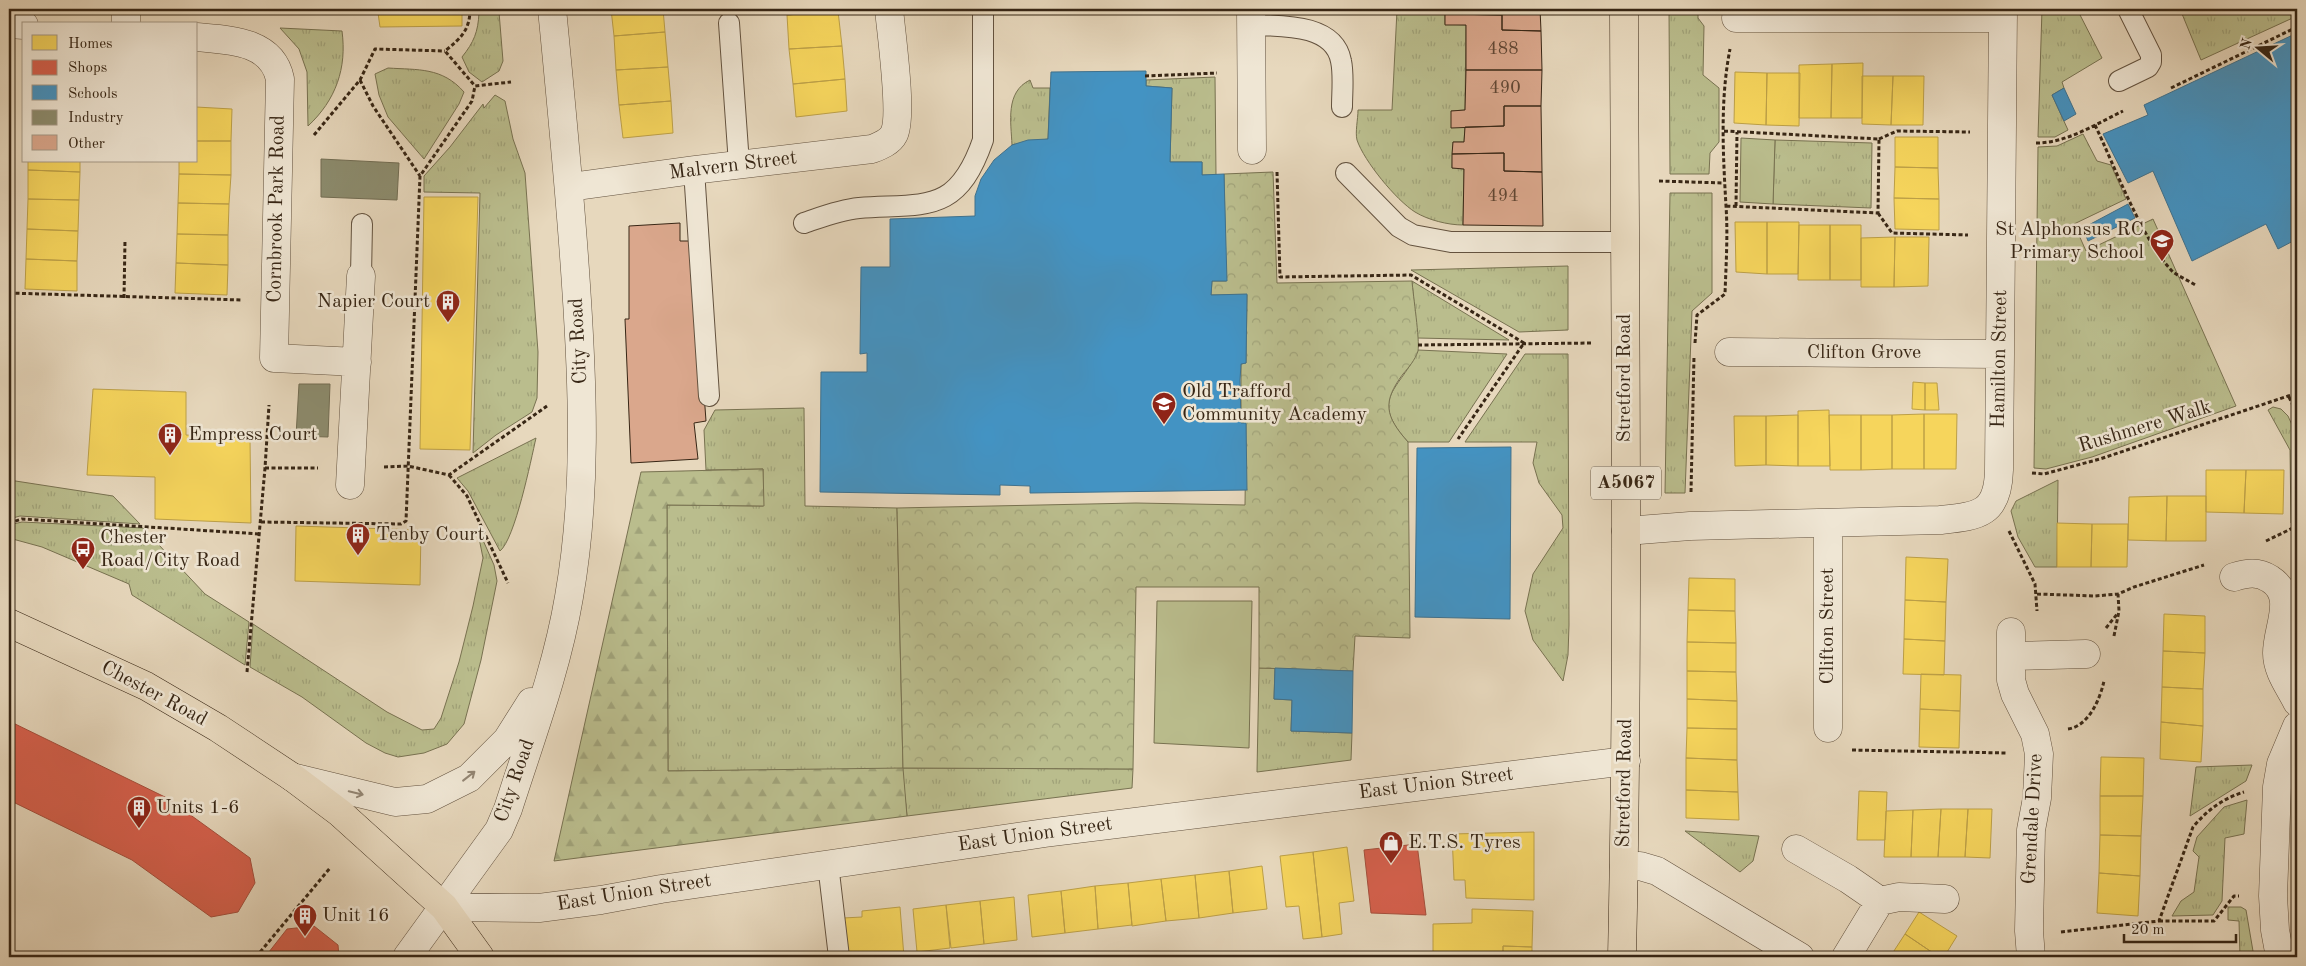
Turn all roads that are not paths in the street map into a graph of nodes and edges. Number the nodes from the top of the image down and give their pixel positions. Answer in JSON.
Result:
{"nodes":[{"id":1,"x":126,"y":9,"type":"edge"},
{"id":2,"x":552,"y":9,"type":"edge"},
{"id":3,"x":889,"y":9,"type":"edge"},
{"id":4,"x":983,"y":9,"type":"edge"},
{"id":5,"x":1624,"y":9,"type":"edge"},
{"id":6,"x":2128,"y":9,"type":"edge"},
{"id":7,"x":2003,"y":13,"type":"edge"},
{"id":8,"x":1251,"y":17,"type":"edge"},
{"id":9,"x":1736,"y":18,"type":"road end"},
{"id":10,"x":126,"y":22,"type":"edge"},
{"id":11,"x":729,"y":23,"type":"dead end"},
{"id":12,"x":9,"y":24,"type":"edge"},
{"id":13,"x":22,"y":25,"type":"edge"},
{"id":14,"x":198,"y":37,"type":"edge"},
{"id":15,"x":2119,"y":81,"type":"dead end"},
{"id":16,"x":1342,"y":107,"type":"dead end"},
{"id":17,"x":1252,"y":150,"type":"dead end"},
{"id":18,"x":739,"y":164,"type":"junction"},
{"id":19,"x":694,"y":170,"type":"junction"},
{"id":20,"x":1346,"y":173,"type":"dead end"},
{"id":21,"x":570,"y":187,"type":"junction"},
{"id":22,"x":804,"y":223,"type":"dead end"},
{"id":23,"x":362,"y":224,"type":"dead end"},
{"id":24,"x":1625,"y":242,"type":"junction"},
{"id":25,"x":361,"y":276,"type":"joint"},
{"id":26,"x":1729,"y":352,"type":"dead end"},
{"id":27,"x":2000,"y":354,"type":"junction"},
{"id":28,"x":364,"y":359,"type":"junction"},
{"id":29,"x":709,"y":396,"type":"dead end"},
{"id":30,"x":351,"y":477,"type":"road end"},
{"id":31,"x":1828,"y":524,"type":"junction"},
{"id":32,"x":1626,"y":531,"type":"junction"},
{"id":33,"x":2234,"y":577,"type":"dead end"},
{"id":34,"x":9,"y":623,"type":"edge"},
{"id":35,"x":2086,"y":654,"type":"dead end"},
{"id":36,"x":550,"y":671,"type":"junction"},
{"id":37,"x":2297,"y":702,"type":"edge"},
{"id":38,"x":2297,"y":726,"type":"edge"},
{"id":39,"x":1828,"y":728,"type":"dead end"},
{"id":40,"x":1626,"y":761,"type":"junction"},
{"id":41,"x":292,"y":777,"type":"junction"},
{"id":42,"x":427,"y":799,"type":"joint"},
{"id":43,"x":1796,"y":849,"type":"dead end"},
{"id":44,"x":828,"y":864,"type":"junction"},
{"id":45,"x":1624,"y":867,"type":"junction"},
{"id":46,"x":1945,"y":899,"type":"dead end"},
{"id":47,"x":1880,"y":901,"type":"junction"},
{"id":48,"x":444,"y":907,"type":"junction"},
{"id":49,"x":407,"y":957,"type":"edge"},
{"id":50,"x":480,"y":957,"type":"edge"},
{"id":51,"x":839,"y":957,"type":"edge"},
{"id":52,"x":1622,"y":957,"type":"edge"},
{"id":53,"x":1800,"y":957,"type":"edge"},
{"id":54,"x":1846,"y":957,"type":"edge"},
{"id":55,"x":2031,"y":957,"type":"edge"},
{"id":56,"x":2280,"y":957,"type":"edge"}],
"edges":[{"from":1,"to":10,"type":"street"},
{"from":2,"to":21,"type":"street","name":"City Road"},
{"from":3,"to":18,"type":"street","name":"Malvern Street"},
{"from":4,"to":22,"type":"lane"},
{"from":5,"to":24,"type":"main road","name":"Stretford Road","number":"A5067"},
{"from":6,"to":15,"type":"lane"},
{"from":7,"to":9,"type":"street"},
{"from":7,"to":27,"type":"street","name":"Hamilton Street"},
{"from":8,"to":16,"type":"lane"},
{"from":8,"to":17,"type":"street"},
{"from":11,"to":18,"type":"lane"},
{"from":12,"to":13,"type":"street"},
{"from":14,"to":28,"type":"street","name":"Cornbrook Park Road"},
{"from":18,"to":19,"type":"street","name":"Malvern Street"},
{"from":19,"to":21,"type":"street","name":"Malvern Street"},
{"from":19,"to":29,"type":"lane"},
{"from":20,"to":24,"type":"lane"},
{"from":21,"to":36,"type":"street","name":"City Road"},
{"from":23,"to":25,"type":"lane"},
{"from":24,"to":32,"type":"main road","name":"Stretford Road","number":"A5067"},
{"from":25,"to":28,"type":"street"},
{"from":26,"to":27,"type":"street","name":"Clifton Grove"},
{"from":27,"to":31,"type":"street","name":"Hamilton Street"},
{"from":28,"to":30,"type":"street"},
{"from":31,"to":32,"type":"street"},
{"from":31,"to":39,"type":"street","name":"Clifton Street"},
{"from":32,"to":40,"type":"main road","name":"Stretford Road","number":"A5067"},
{"from":33,"to":37,"type":"street"},
{"from":34,"to":41,"type":"main road","name":"Chester Road"},
{"from":35,"to":55,"type":"street","name":"Grendale Drive"},
{"from":42,"to":36,"type":"street","name":"City Road","one_way":true},
{"from":36,"to":48,"type":"street","name":"City Road"},
{"from":38,"to":56,"type":"street"},
{"from":40,"to":44,"type":"street","name":"East Union Street"},
{"from":40,"to":45,"type":"main road","name":"Stretford Road","number":"A5067"},
{"from":41,"to":42,"type":"street","name":"Chester Road","one_way":true},
{"from":41,"to":48,"type":"main road","name":"Chester Road"},
{"from":43,"to":47,"type":"street"},
{"from":44,"to":48,"type":"street","name":"East Union Street"},
{"from":44,"to":51,"type":"lane"},
{"from":45,"to":52,"type":"main road","name":"Stretford Road","number":"A5067"},
{"from":45,"to":53,"type":"street"},
{"from":46,"to":47,"type":"street"},
{"from":47,"to":54,"type":"street"},
{"from":48,"to":49,"type":"street","name":"City Road"},
{"from":48,"to":50,"type":"main road","name":"Chester Road"}]}
